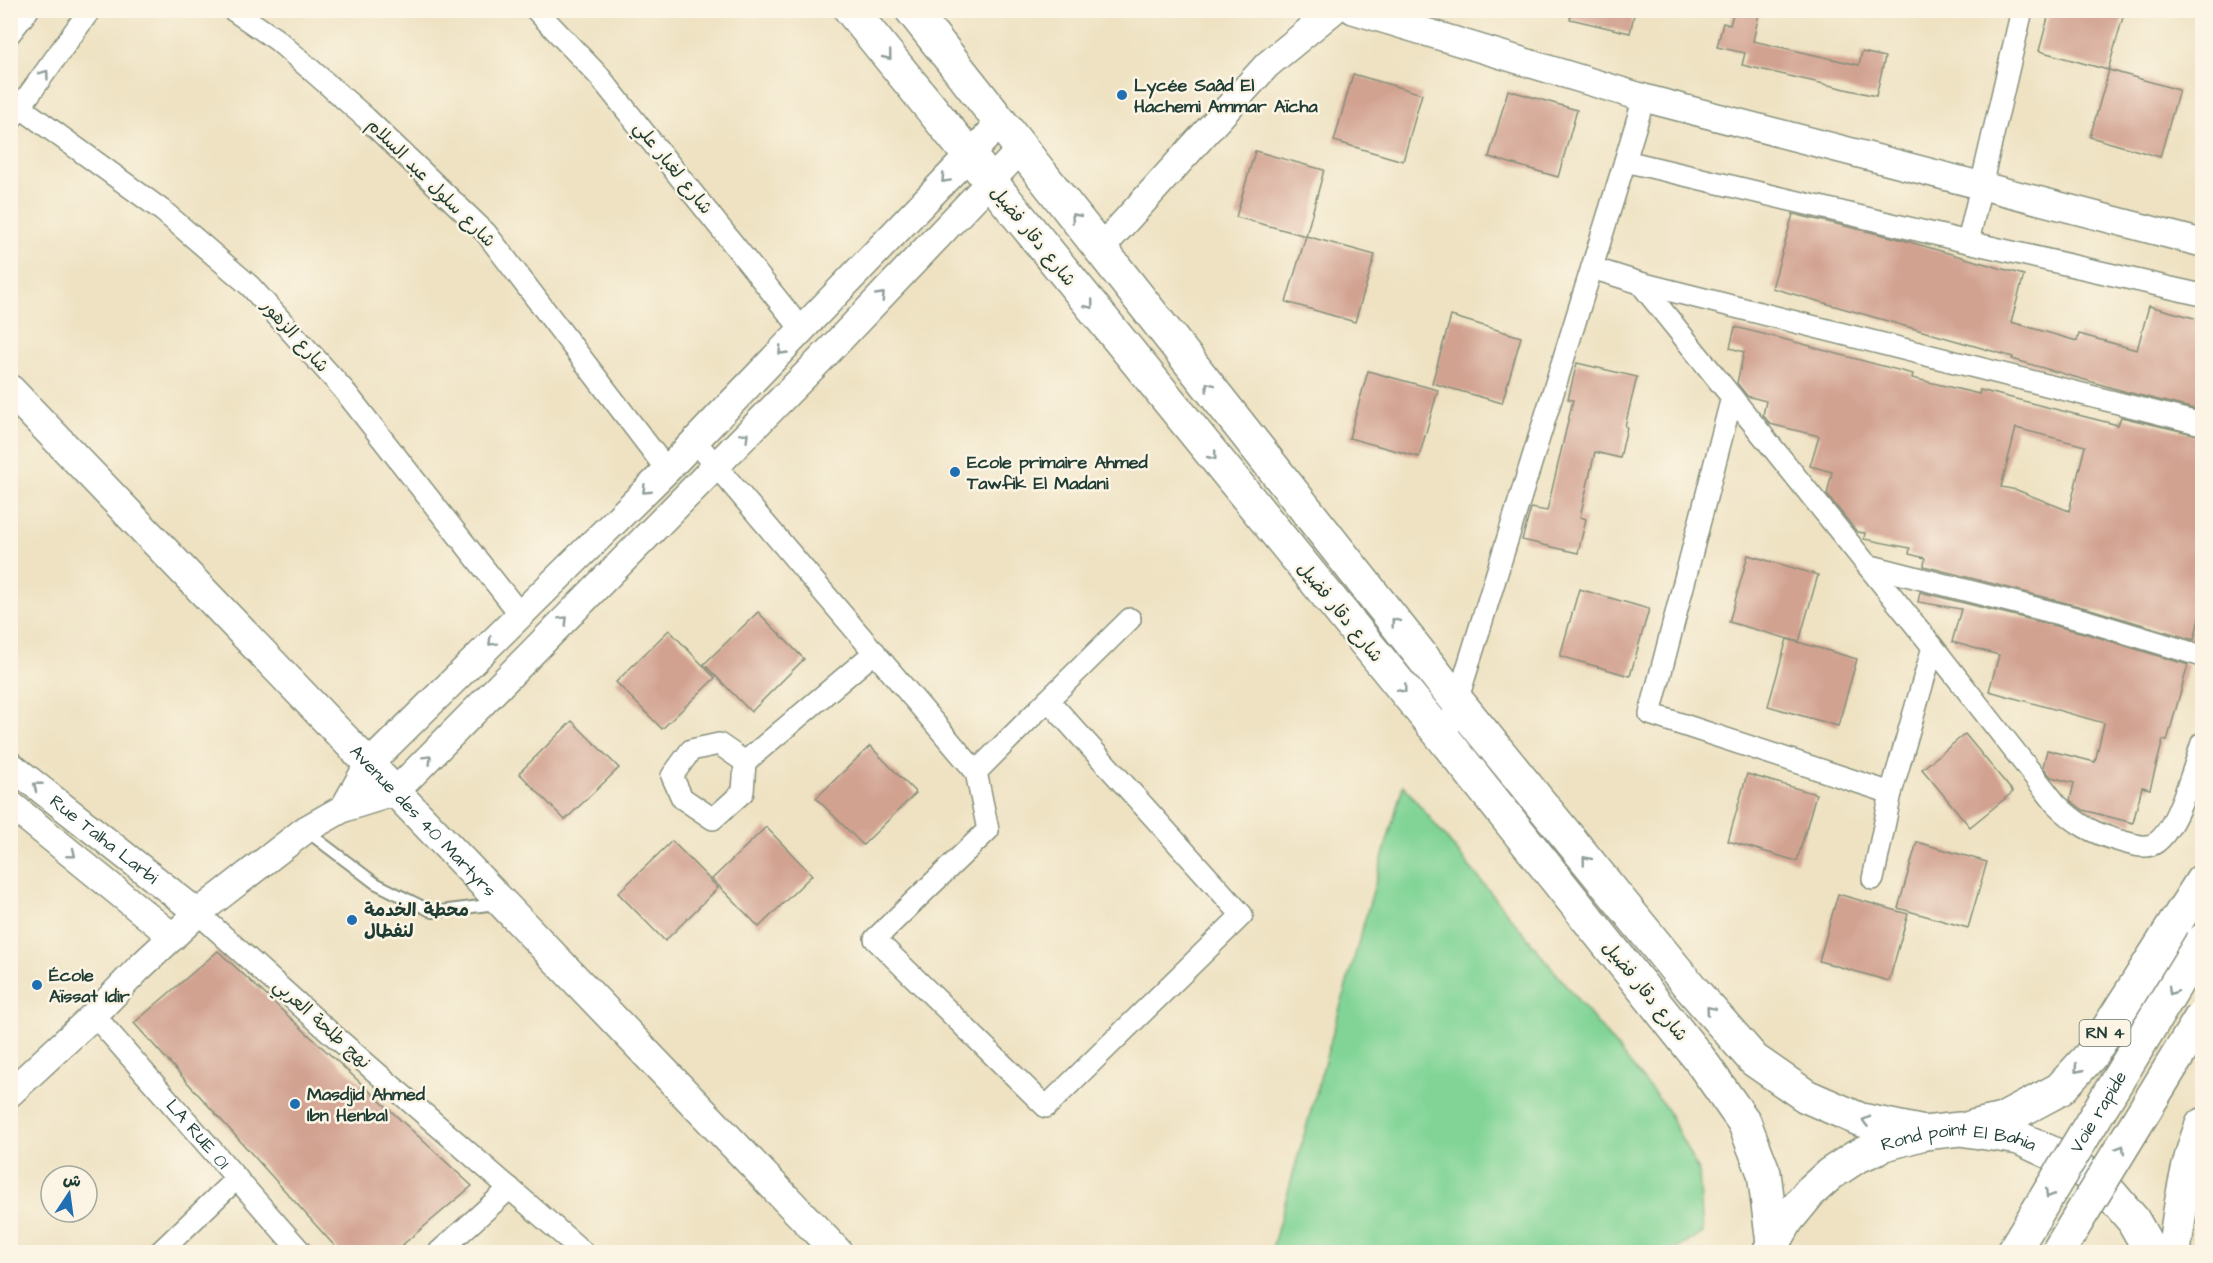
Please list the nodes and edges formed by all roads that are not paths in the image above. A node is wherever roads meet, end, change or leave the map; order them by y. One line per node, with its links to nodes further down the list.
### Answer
1 (28, 10): 10 (street)
2 (90, 10): 12 (street, one-way to 2)
3 (233, 10): 31 (street, شارع سلول عبد السلام)
4 (536, 10): 25 (street, شارع لغبار علي)
5 (851, 10): 15 (main road, شارع دقار فضيل, one-way to 15)
6 (912, 10): 13 (main road, شارع دقار فضيل)
7 (1334, 10): 21 (street)
8 (1353, 10): 11 (street)
9 (2022, 10): 18 (street)
10 (10, 33)
11 (1644, 98): 16 (street); 18 (street)
12 (15, 114): 33 (street, شارع الزهور)
13 (1001, 122): 14 (main road, شارع دقار فضيل); 15 (street)
14 (1021, 149): 17 (street); 21 (main road, شارع دقار فضيل, one-way to 14)
15 (968, 155): 17 (main road, شارع دقار فضيل); 25 (street, one-way to 25)
16 (1624, 161): 19 (street); 22 (street)
17 (989, 182): 30 (street, one-way to 17); 40 (main road, شارع دقار فضيل, one-way to 40)
18 (1980, 185): 19 (street); 20 (street)
19 (1968, 242): 24 (street)
20 (2202, 243)
21 (1100, 249): 39 (main road, شارع دقار فضيل, one-way to 21)
22 (1592, 268): 23 (street); 39 (street)
23 (1640, 283): 27 (street); 28 (street)
24 (2202, 295)
25 (802, 330): 29 (street, one-way to 29)
26 (10, 390): 44 (main road, Avenue des 40 Martyrs)
27 (1732, 397): 32 (street); 47 (street)
28 (2202, 424)
29 (695, 441): 30 (street); 31 (street)
30 (716, 466): 36 (street); 46 (street, one-way to 30)
31 (666, 470): 33 (street, one-way to 33)
32 (1867, 565): 35 (street); 37 (street)
33 (520, 614): 44 (street, one-way to 44)
34 (1130, 619): 38 (street)
35 (1933, 647): 41 (street); 47 (street)
36 (875, 652): 42 (street); 45 (street)
37 (2202, 656)
38 (1048, 700): 45 (street); 45 (street)
39 (1457, 701): 40 (street); 62 (main road, شارع دقار فضيل, one-way to 39)
40 (1445, 741): 65 (main road, شارع دقار فضيل)
41 (2202, 742)
42 (745, 762)
43 (10, 765): 54 (street, Rue Talha Larbi, one-way to 43)
44 (368, 765): 46 (main road, Avenue des 40 Martyrs); 49 (street)
45 (976, 772)
46 (395, 792): 49 (street); 53 (main road, Avenue des 40 Martyrs)
47 (1891, 793): 51 (street)
48 (10, 804): 55 (street, one-way to 55)
49 (344, 808): 50 (street)
50 (305, 830): 53 (lane); 54 (street)
51 (1873, 879)
52 (2202, 880): 61 (main road, RN 4, one-way to 61)
53 (502, 904): 70 (main road, Avenue des 40 Martyrs)
54 (198, 913): 55 (street); 64 (street, نهج طلحة العربي)
55 (173, 937): 57 (street)
56 (2202, 941): 71 (main road, Voie rapide, one-way to 71, bridge)
57 (94, 1015): 59 (street); 63 (street, LA RUE 01)
58 (2202, 1016): 72 (main road, one-way to 58, bridge)
59 (10, 1093)
60 (2202, 1125): 74 (main road)
61 (1960, 1129): 62 (main road, Rond point El Bahia); 73 (main road, Rond point El Bahia)
62 (1924, 1133): 65 (main road, Rond point El Bahia)
63 (237, 1178): 66 (street); 67 (street, LA RUE 01)
64 (510, 1188): 68 (street); 69 (street, نهج طلحة العربي)
65 (1771, 1248)
66 (160, 1252)
67 (301, 1252)
68 (439, 1252)
69 (583, 1252)
70 (837, 1252)
71 (2013, 1252)
72 (2058, 1252)
73 (2151, 1252)
74 (2174, 1252)

